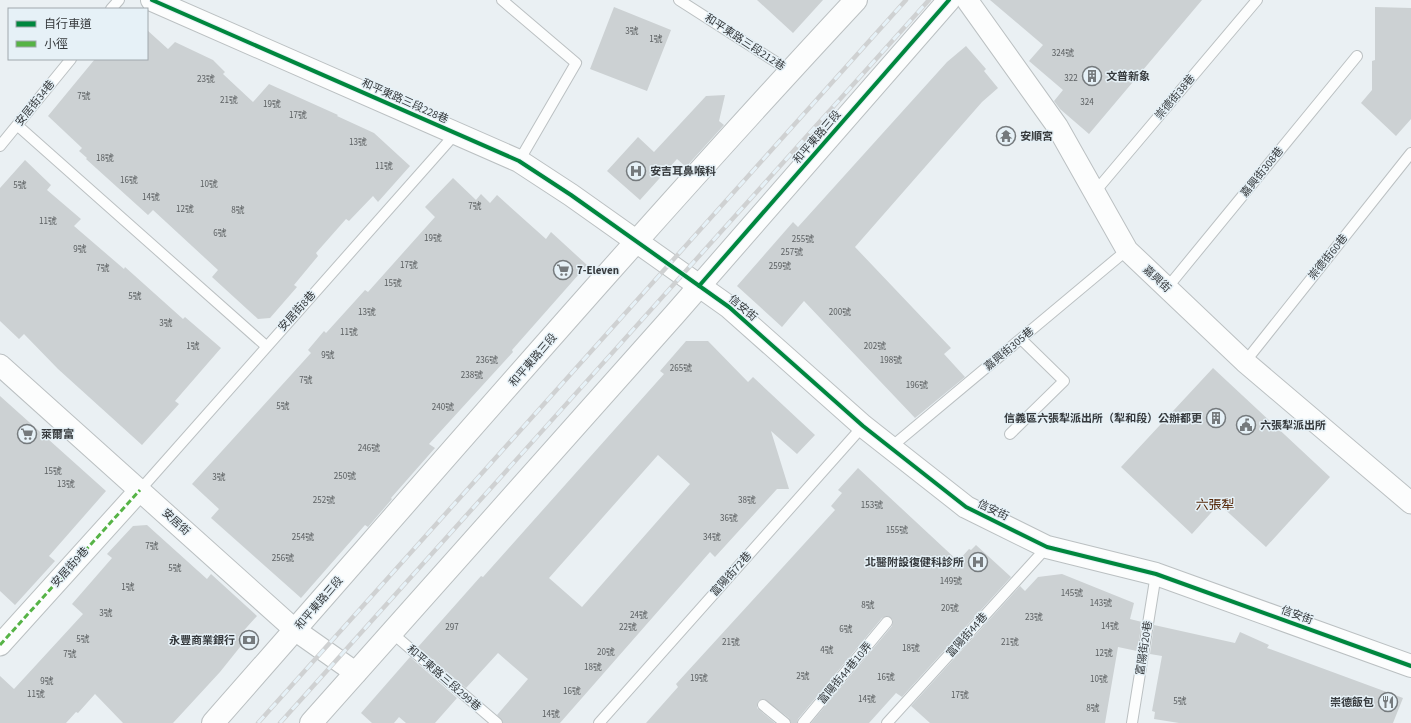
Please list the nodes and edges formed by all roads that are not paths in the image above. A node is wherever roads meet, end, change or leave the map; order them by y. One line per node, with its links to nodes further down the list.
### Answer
1 (119, 0): 9 (lane)
2 (152, 0): 14 (main road, 和平東路三段228巷)
3 (502, 0): 17 (lane)
4 (679, 0): 12 (lane, 和平東路三段212巷)
5 (856, 0): 12 (main road, 和平東路三段)
6 (949, 0): 21 (main road, 和平東路三段)
7 (967, 0): 18 (street, 嘉興街)
8 (1257, 0): 18 (lane, 崇德街38巷)
9 (112, 8)
10 (1357, 56): 22 (lane, 嘉興街308巷)
11 (70, 60): 13 (lane, 安居街34巷)
12 (790, 71): 19 (main road, 和平東路三段)
13 (17, 125): 15 (lane, 安居街34巷); 24 (lane)
14 (456, 133): 17 (main road, 和平東路三段228巷); 24 (lane, 安居街8巷)
15 (0, 146)
16 (1411, 153): 25 (lane, 崇德街60巷)
17 (518, 161): 19 (main road, 和平東路三段228巷)
18 (1094, 193): 20 (street, 嘉興街)
19 (637, 242): 21 (main road, 信安街); 35 (main road, 和平東路三段)
20 (1127, 250): 22 (street, 嘉興街); 23 (lane, 嘉興街305巷)
21 (699, 286): 27 (main road, 信安街); 36 (main road, 和平東路三段)
22 (1167, 288): 25 (street, 嘉興街)
23 (1021, 339): 28 (lane); 29 (lane, 嘉興街305巷)
24 (266, 346): 30 (lane, 安居街8巷)
25 (1245, 362): 31 (street, 嘉興街)
26 (0, 365): 30 (street, 安居街)
27 (863, 426): 29 (main road, 信安街); 44 (lane, 富陽街72巷)
28 (1010, 434)
29 (890, 448): 32 (main road, 信安街)
30 (140, 490): 35 (street, 安居街); 37 (street, 安居街9巷)
31 (1411, 503)
32 (1047, 547): 33 (main road, 信安街); 47 (lane, 富陽街44巷)
33 (1156, 574): 38 (main road, 信安街); 48 (lane, 富陽街20巷)
34 (887, 622): 46 (lane, 富陽街44巷10弄)
35 (295, 630): 39 (street, 安居街); 41 (main road, 和平東路三段)
36 (392, 633): 39 (main road, 和平東路三段); 43 (lane, 和平東路三段299巷)
37 (3, 636)
38 (1411, 666)
39 (356, 673): 42 (main road, 和平東路三段)
40 (763, 705): 45 (lane)
41 (213, 723)
42 (311, 723)
43 (497, 723)
44 (599, 723)
45 (785, 723)
46 (804, 723)
47 (887, 723)
48 (1132, 723)

